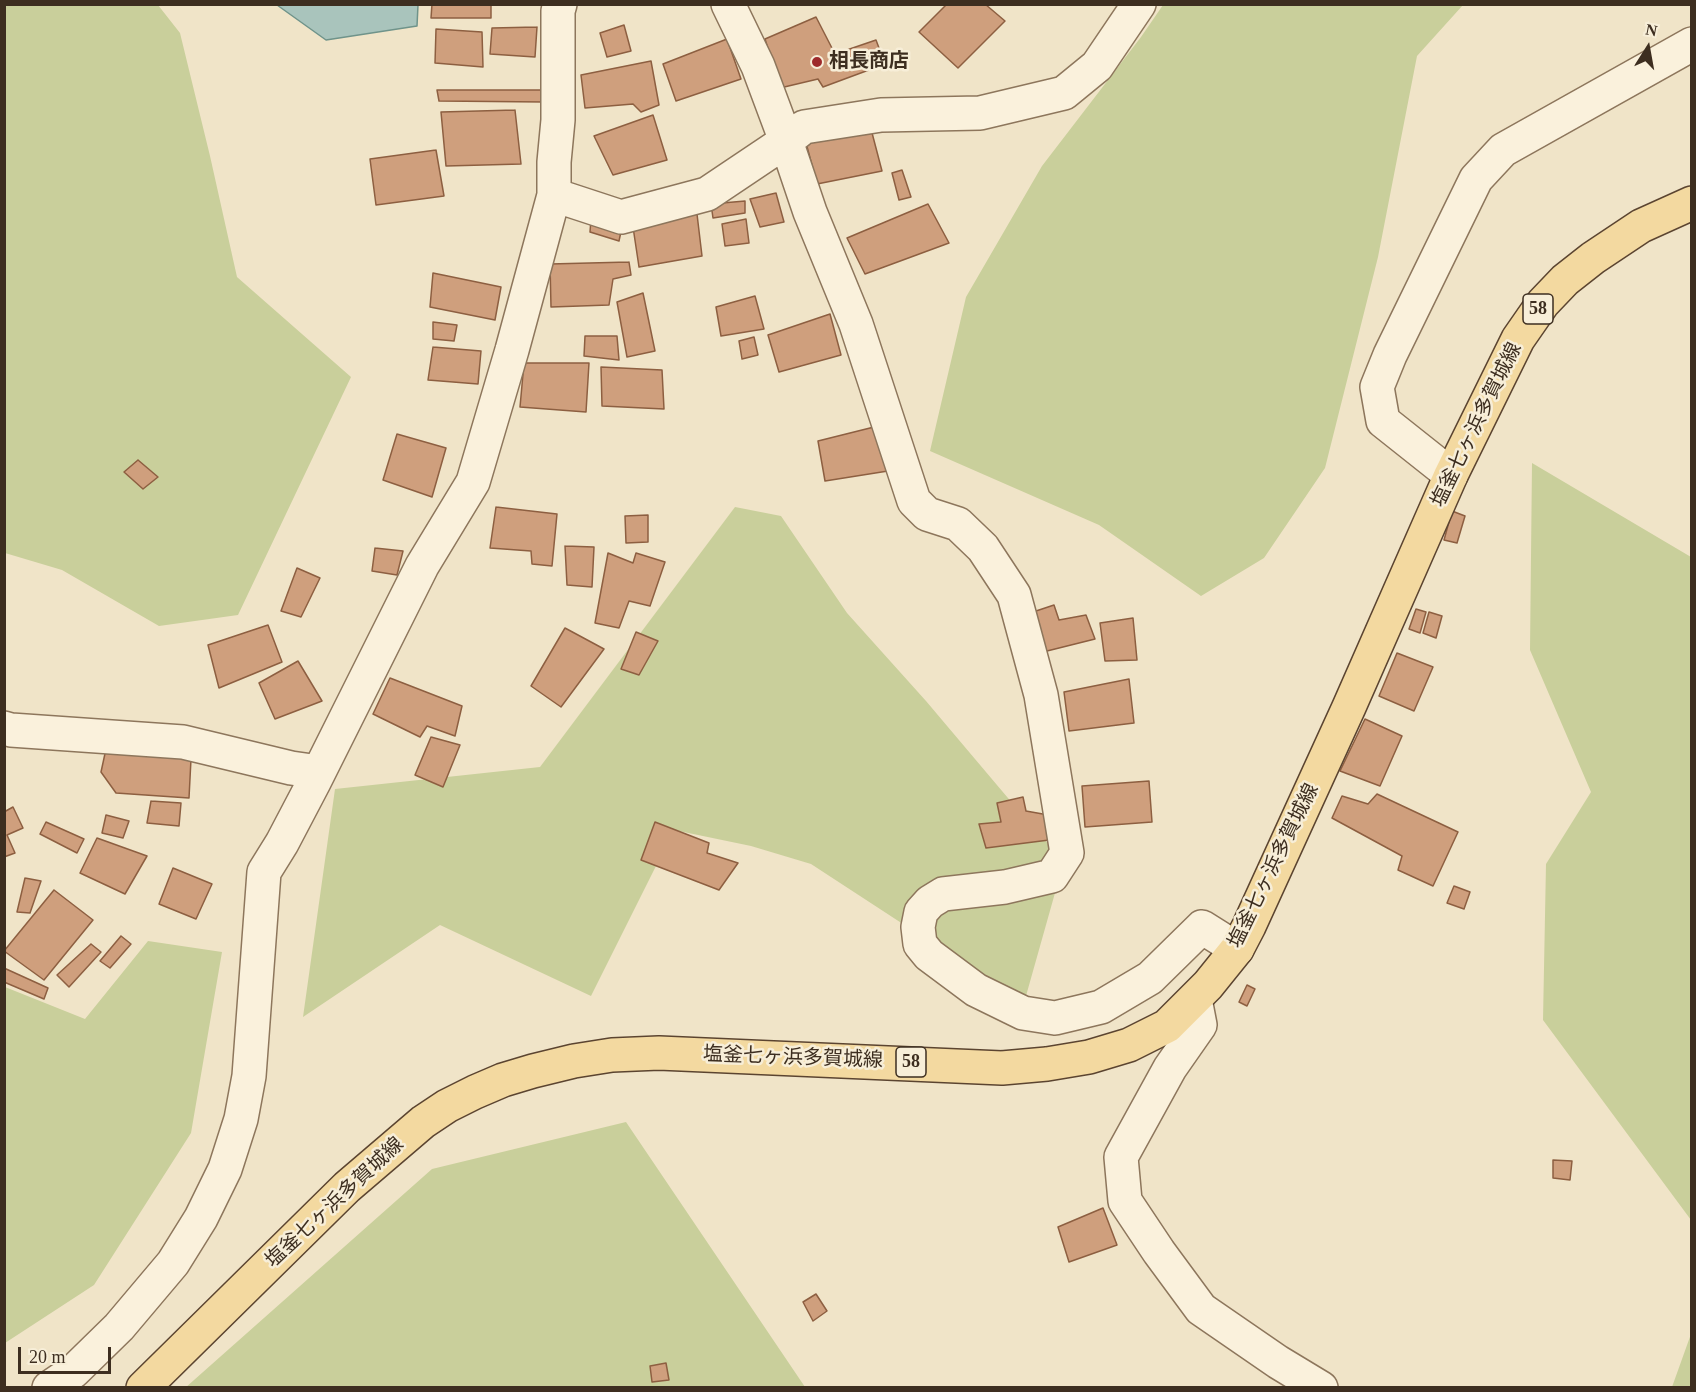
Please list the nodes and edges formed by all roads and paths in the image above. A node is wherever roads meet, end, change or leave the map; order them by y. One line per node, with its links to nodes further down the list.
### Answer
1 (560, 4): 6 (street)
2 (728, 4): 5 (street)
3 (1138, 4): 5 (street)
4 (1692, 44): 8 (street)
5 (786, 141): 6 (street); 11 (street)
6 (554, 195): 10 (street)
7 (1692, 203): 8 (main road, 塩釜七ヶ浜多賀城線 / 58)
8 (1451, 475): 11 (main road, 塩釜七ヶ浜多賀城線 / 58)
9 (4, 728): 10 (street)
10 (319, 772): 13 (street)
11 (1237, 949): 12 (main road, 塩釜七ヶ浜多賀城線 / 58)
12 (1195, 999): 14 (main road, 塩釜七ヶ浜多賀城線 / 58); 15 (street)
13 (49, 1388)
14 (143, 1388)
15 (1321, 1388)

